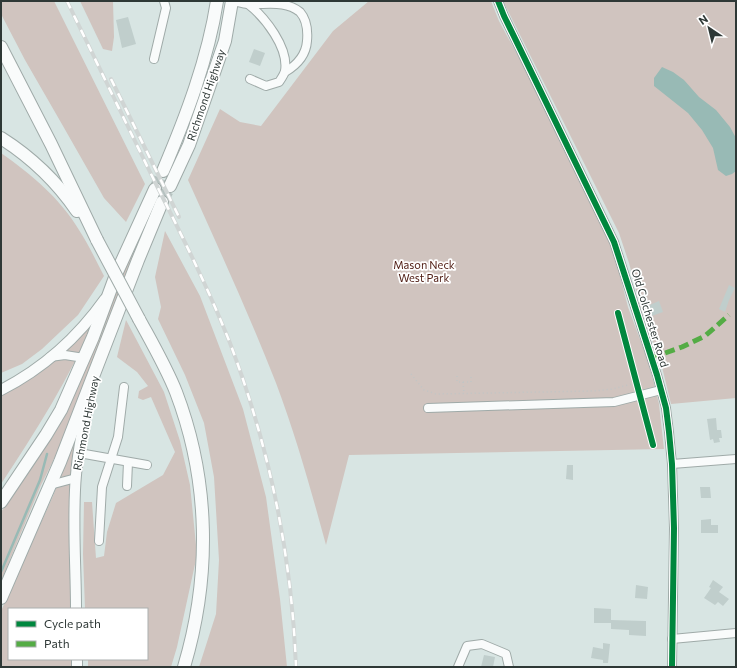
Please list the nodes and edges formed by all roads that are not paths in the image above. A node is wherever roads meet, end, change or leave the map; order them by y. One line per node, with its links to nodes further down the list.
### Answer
1 (164, 1): 7 (street)
2 (217, 1): 11 (highway, Richmond Highway)
3 (233, 1): 5 (street); 12 (highway, Richmond Highway)
4 (498, 1): 22 (street, Old Colchester Road)
5 (248, 4): 8 (street); 8 (street)
6 (1, 47): 15 (highway)
7 (154, 59)
8 (285, 72): 9 (street)
9 (250, 79)
10 (1, 138): 15 (highway)
11 (163, 171)
12 (170, 186)
13 (155, 189): 16 (highway)
14 (162, 202): 19 (highway, Richmond Highway)
15 (97, 240): 39 (highway, bridge)
16 (108, 294): 17 (main road); 18 (highway)
17 (50, 357): 18 (street); 21 (main road)
18 (84, 358): 33 (highway)
19 (96, 369): 24 (main road, Richmond Highway); 31 (highway)
20 (124, 387): 25 (street)
21 (1, 390)
22 (661, 390): 23 (street); 28 (street, Old Colchester Road)
23 (428, 408)
24 (79, 453): 25 (street); 30 (main road, Richmond Highway)
25 (112, 459): 27 (street); 34 (street)
26 (736, 459): 28 (street)
27 (128, 462): 29 (street); 32 (street)
28 (672, 464): 38 (street, Old Colchester Road)
29 (147, 465)
30 (76, 478): 31 (street); 36 (main road, Richmond Highway)
31 (50, 484): 35 (highway)
32 (127, 486)
33 (1, 502)
34 (99, 541)
35 (1, 598)
36 (76, 608)
37 (736, 633): 38 (street)
38 (672, 638): 42 (street, Old Colchester Road)
39 (184, 667)
40 (458, 667): 41 (street)
41 (509, 667)
42 (672, 667)

